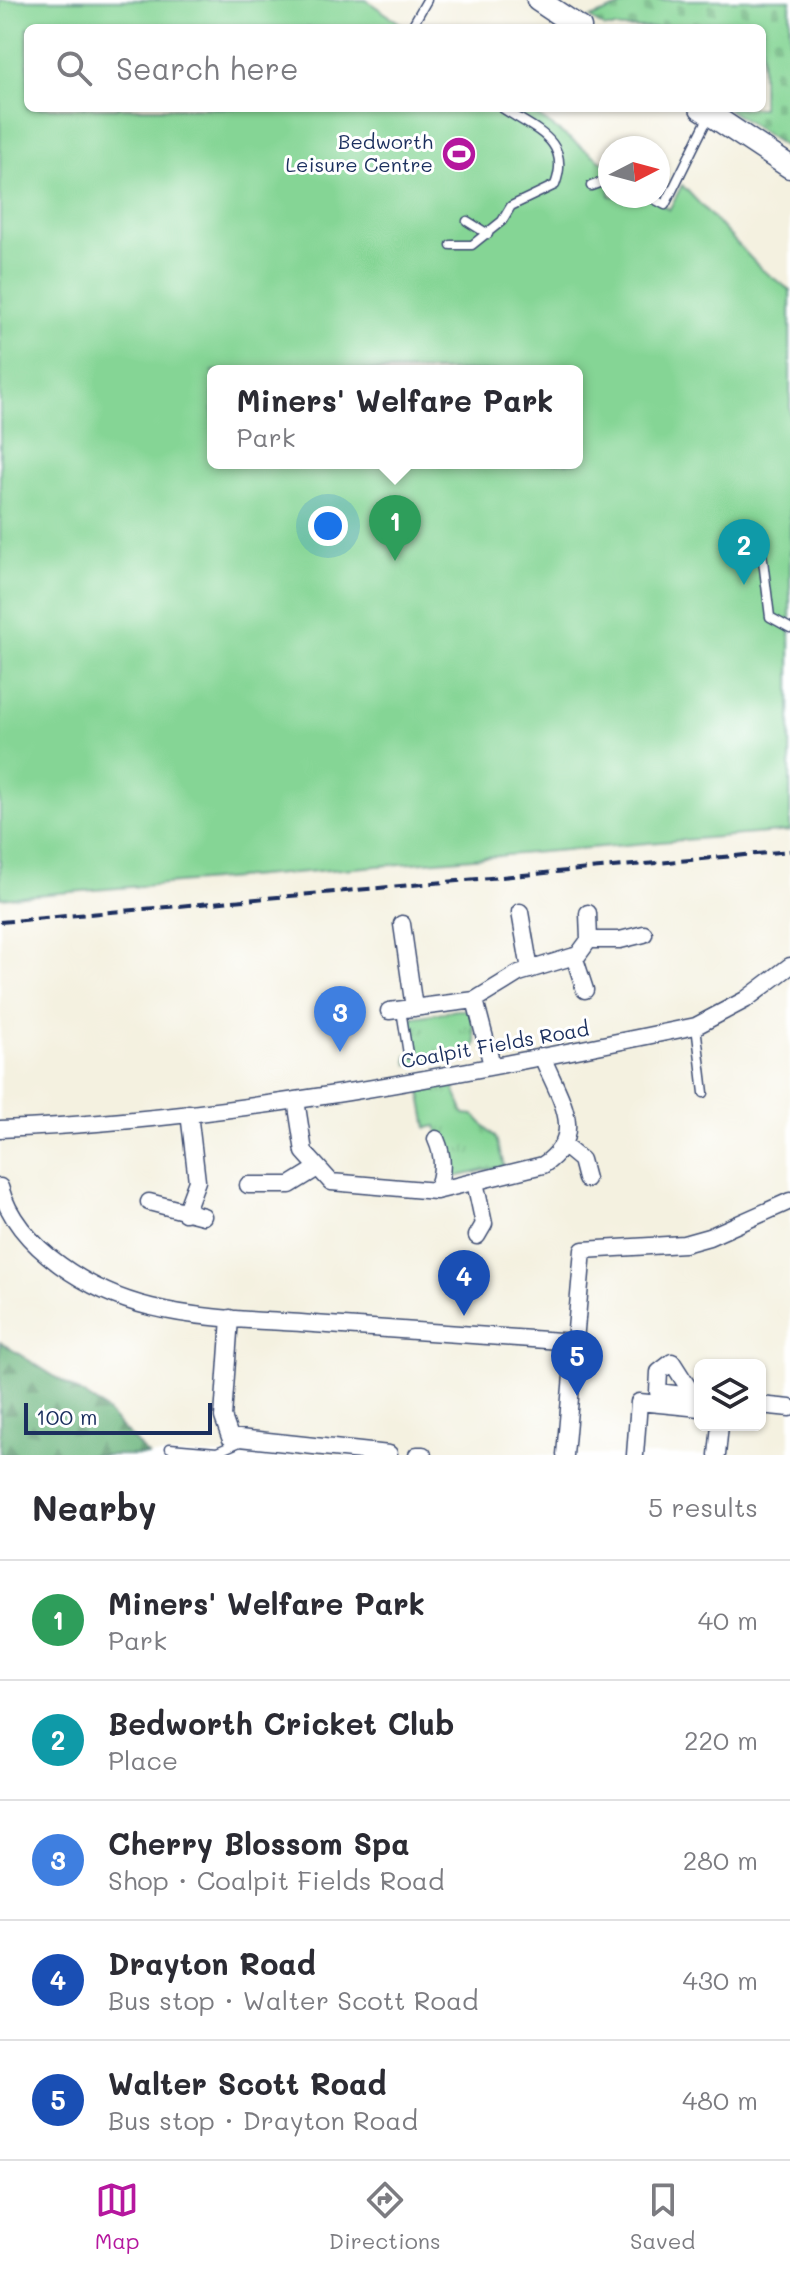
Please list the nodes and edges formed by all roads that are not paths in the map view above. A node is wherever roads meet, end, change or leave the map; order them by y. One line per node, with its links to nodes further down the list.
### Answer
1 (427, 0): 3 (lane)
2 (538, 0): 4 (main road)
3 (413, 24)
4 (574, 24)
5 (508, 112): 13 (lane)
6 (706, 112): 11 (lane)
7 (708, 112): 8 (main road)
8 (790, 167)
9 (598, 183): 10 (lane)
10 (591, 186)
11 (670, 194)
12 (467, 221): 13 (lane)
13 (488, 234): 14 (lane)
14 (451, 245)
15 (761, 544): 16 (lane)
16 (790, 628)
17 (520, 912): 24 (street)
18 (588, 913): 21 (street)
19 (402, 924): 27 (street)
20 (644, 934): 21 (street)
21 (589, 940): 22 (street)
22 (574, 956): 24 (street); 25 (street)
23 (790, 966): 28 (street, Coalpit Fields Road)
24 (530, 970): 26 (street)
25 (585, 990)
26 (475, 1000): 27 (street); 31 (street)
27 (402, 1010): 29 (lane)
28 (696, 1026): 30 (street, Coalpit Fields Road); 32 (lane)
29 (408, 1054)
30 (542, 1056): 31 (street, Coalpit Fields Road); 37 (street)
31 (492, 1065): 33 (street, Coalpit Fields Road)
32 (704, 1093)
33 (296, 1100): 34 (street, Coalpit Fields Road); 38 (street)
34 (189, 1113): 35 (street, Coalpit Fields Road); 46 (street)
35 (0, 1129)
36 (436, 1139): 43 (street)
37 (564, 1146): 39 (street); 40 (street)
38 (316, 1169): 41 (street); 43 (street)
39 (586, 1179)
40 (475, 1182): 43 (street); 48 (street)
41 (248, 1185)
42 (0, 1187): 49 (street)
43 (436, 1191)
44 (790, 1201): 50 (street)
45 (149, 1202): 46 (street)
46 (185, 1213): 47 (street)
47 (203, 1216)
48 (477, 1236)
49 (230, 1318): 50 (street); 55 (street)
50 (575, 1342): 60 (street)
51 (694, 1400): 61 (street)
52 (766, 1406): 53 (street)
53 (790, 1408)
54 (719, 1431): 62 (street)
55 (243, 1440): 56 (lane); 57 (street)
56 (170, 1448)
57 (389, 1454)
58 (417, 1455): 59 (street)
59 (423, 1455)
60 (565, 1455)
61 (635, 1455)
62 (717, 1455)

